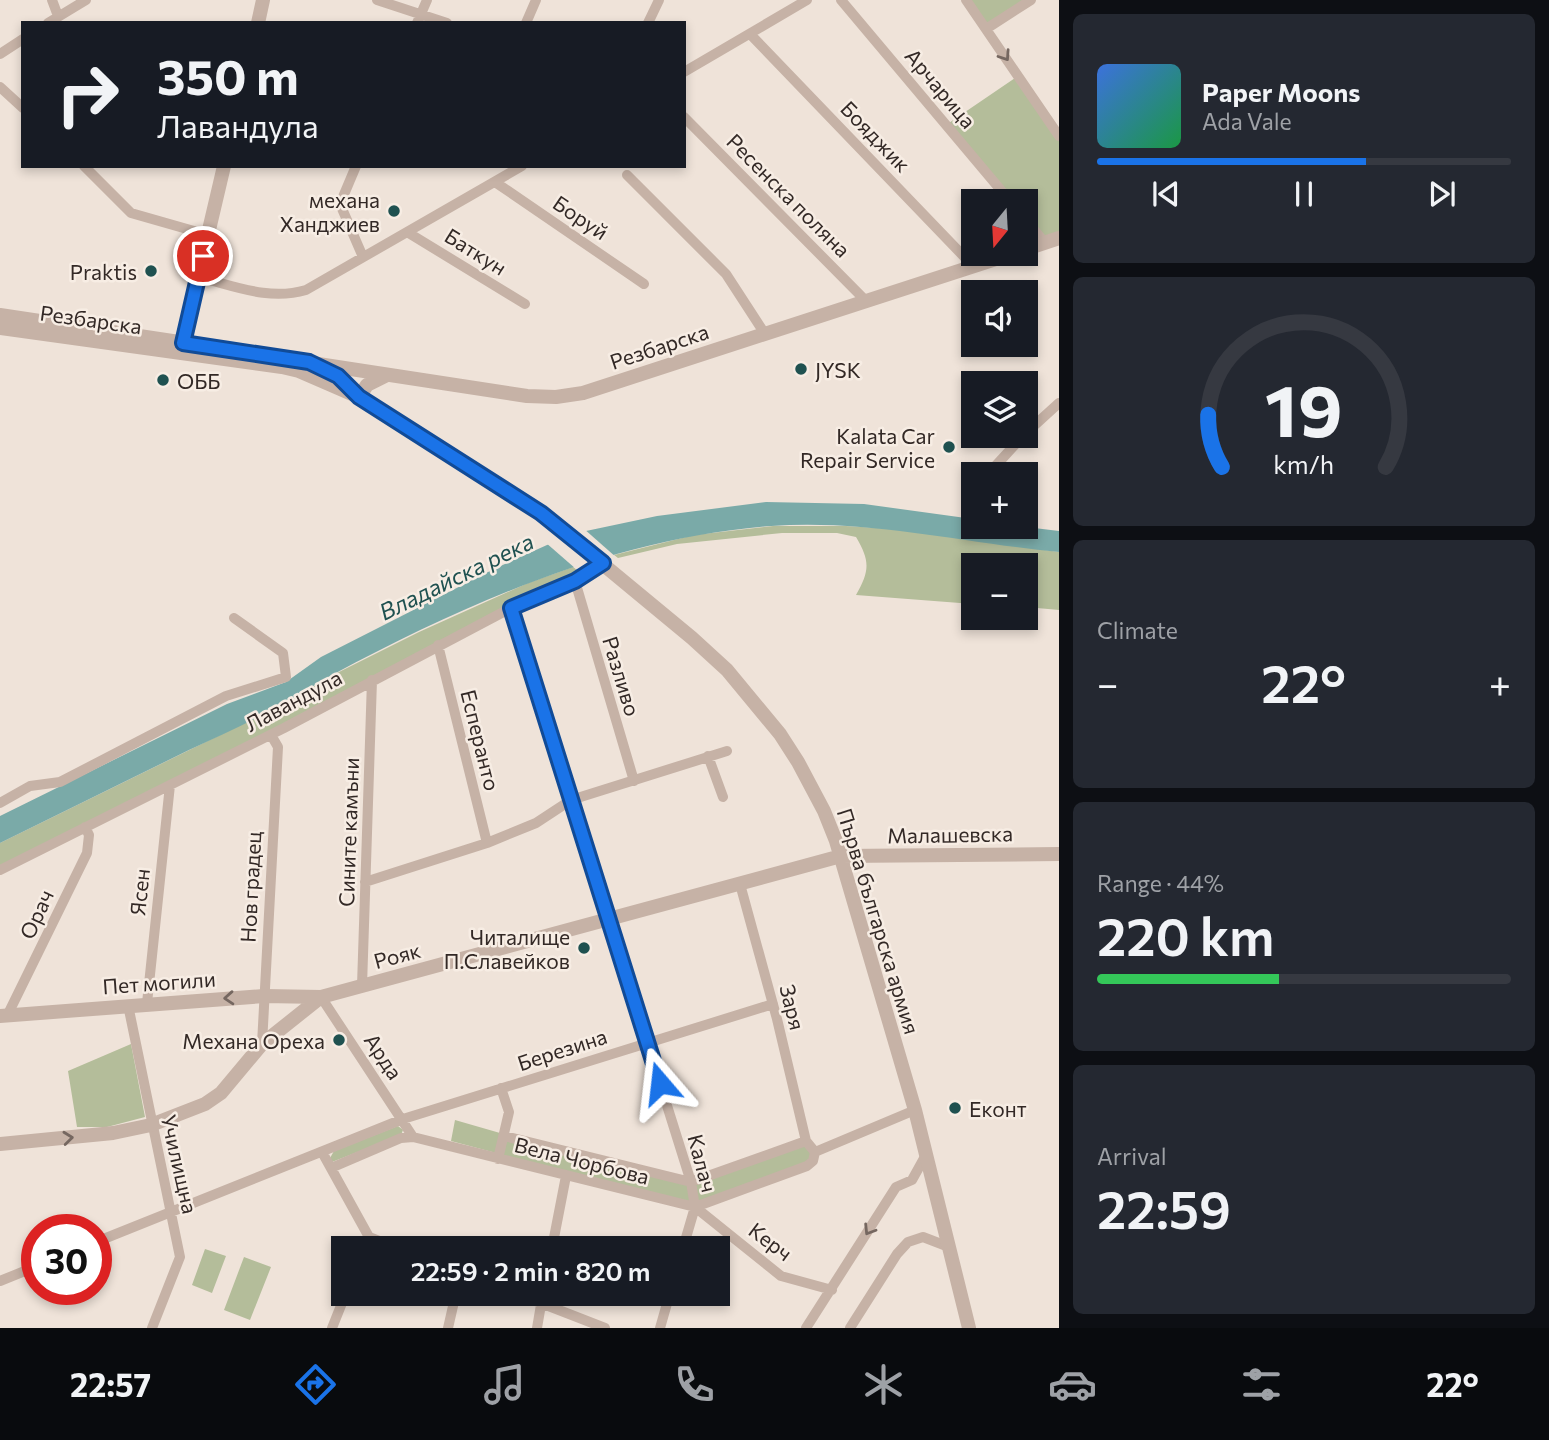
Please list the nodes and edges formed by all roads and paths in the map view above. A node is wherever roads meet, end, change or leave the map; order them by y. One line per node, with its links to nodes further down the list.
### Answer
1 (52, 0): 13 (street)
2 (86, 0): 13 (street)
3 (263, 0): 14 (street)
4 (377, 0): 12 (street)
5 (427, 0): 12 (street)
6 (536, 0): 15 (street)
7 (659, 0): 16 (street)
8 (807, 0): 18 (street)
9 (841, 0): 32 (street, Арчарица)
10 (966, 0): 17 (street)
11 (1031, 0): 17 (street)
12 (419, 18)
13 (53, 20)
14 (258, 21)
15 (527, 21)
16 (649, 21)
17 (986, 29): 25 (street, one-way to 25)
18 (750, 34): 21 (street); 37 (street, Бояджик)
19 (21, 40): 20 (street)
20 (0, 54)
21 (686, 71)
22 (0, 88): 23 (street)
23 (21, 106)
24 (686, 119): 42 (street, Ресенска поляна)
25 (1059, 136)
26 (86, 168): 35 (street)
27 (224, 168): 35 (street)
28 (355, 168): 38 (street)
29 (519, 168): 31 (street)
30 (627, 175): 46 (street)
31 (495, 182): 34 (street); 41 (street, Боруй)
32 (1000, 189)
33 (1038, 230): 36 (street)
34 (408, 232): 38 (street); 43 (street, Баткун)
35 (208, 234): 40 (street)
36 (1052, 241)
37 (961, 254)
38 (363, 257): 40 (street)
39 (973, 266): 42 (street, Резбарска)
40 (198, 277): 47 (street)
41 (644, 284)
42 (866, 301): 46 (street, Резбарска)
43 (525, 304)
44 (0, 315): 47 (street, Резбарска)
45 (0, 328): 47 (street, Резбарска)
46 (765, 334): 49 (street, Резбарска)
47 (181, 348): 48 (street, Резбарска); 50 (street, Резбарска)
48 (309, 362): 49 (street, Резбарска); 50 (street, Резбарска)
49 (388, 374): 50 (street)
50 (359, 397): 55 (street, Първа българска армия)
51 (1059, 403): 52 (street)
52 (1038, 422)
53 (1011, 448): 54 (street)
54 (999, 462)
55 (603, 563): 56 (street, Лавандула); 72 (street, Първа българска армия)
56 (575, 581): 57 (street, Лавандула); 64 (street, Разливо)
57 (511, 608): 59 (street, Лавандула); 67 (street, Калач)
58 (234, 618): 68 (street, Лавандула)
59 (438, 645): 60 (street, Лавандула); 70 (street, Есперанто)
60 (372, 680): 61 (street, Лавандула); 74 (street, Сините камъни)
61 (271, 735): 65 (street, Лавандула); 78 (street, Нов градец)
62 (727, 751): 63 (street)
63 (708, 756): 64 (street); 66 (street)
64 (634, 781): 67 (street)
65 (170, 785): 69 (street, Лавандула); 80 (street, Ясен)
66 (723, 797)
67 (571, 800): 70 (street); 76 (street, Калач)
68 (0, 803)
69 (85, 827): 73 (street, Лавандула); 83 (street, Орач)
70 (487, 843): 74 (street)
71 (1059, 853): 72 (street, Малашевска)
72 (841, 856): 75 (street, Рояк); 87 (street, Първа българска армия)
73 (0, 870)
74 (365, 882): 77 (street, Сините камъни)
75 (740, 884): 76 (street, Рояк); 81 (street, Заря)
76 (610, 919): 77 (street, Рояк); 84 (street, Калач)
77 (362, 986): 79 (street, Рояк)
78 (264, 996): 79 (street, Пет могили); 80 (street, Пет могили, one-way to 80); 85 (street, Нов градец)
79 (321, 997): 85 (street, Рояк); 88 (street, Арда)
80 (147, 1003): 82 (street, Пет могили)
81 (773, 1004): 84 (street, Березина); 92 (street, Заря)
82 (128, 1005): 83 (street, Пет могили); 89 (street, Училищна)
83 (4, 1016)
84 (647, 1042): 86 (street, Березина); 102 (street, Калач)
85 (262, 1044): 89 (street, Рояк)
86 (501, 1088): 88 (street, Березина); 90 (street)
87 (915, 1110): 95 (street); 96 (street, Първа българска армия)
88 (403, 1119): 91 (street, Арда); 94 (street)
89 (151, 1125): 93 (street, Рояк, one-way to 89); 106 (street, Училищна)
90 (504, 1136): 97 (street); 98 (street, Вела Чорбова)
91 (413, 1137): 97 (street, Вела Чорбова); 99 (street)
92 (806, 1140): 95 (street); 102 (street)
93 (0, 1144)
94 (322, 1152): 99 (street); 106 (street)
95 (815, 1152): 105 (street)
96 (927, 1153): 101 (street); 103 (street, Първа българска армия)
97 (498, 1159): 100 (street, Вела Чорбова)
98 (623, 1167): 102 (street, Вела Чорбова); 104 (street)
99 (331, 1168): 108 (street)
100 (566, 1176): 104 (street, Вела Чорбова); 109 (street)
101 (912, 1180): 103 (street); 114 (street, one-way to 114)
102 (691, 1182): 105 (street, Калач)
103 (936, 1187): 111 (street, Първа българска армия)
104 (617, 1189): 105 (street, Вела Чорбова)
105 (695, 1207): 110 (street, Калач); 114 (street, Керч)
106 (172, 1211): 107 (street); 120 (street, Училищна)
107 (112, 1235)
108 (364, 1236)
109 (554, 1236)
110 (687, 1236)
111 (949, 1247): 127 (street); 128 (street, Първа българска армия)
112 (21, 1273): 113 (street)
113 (0, 1282)
114 (832, 1290): 126 (street)
115 (341, 1306): 121 (street)
116 (453, 1306): 122 (street)
117 (541, 1306): 123 (street)
118 (559, 1306): 124 (street)
119 (666, 1306): 125 (street)
120 (152, 1328)
121 (332, 1328)
122 (448, 1328)
123 (537, 1328)
124 (605, 1328)
125 (660, 1328)
126 (806, 1328)
127 (850, 1328)
128 (969, 1328)

